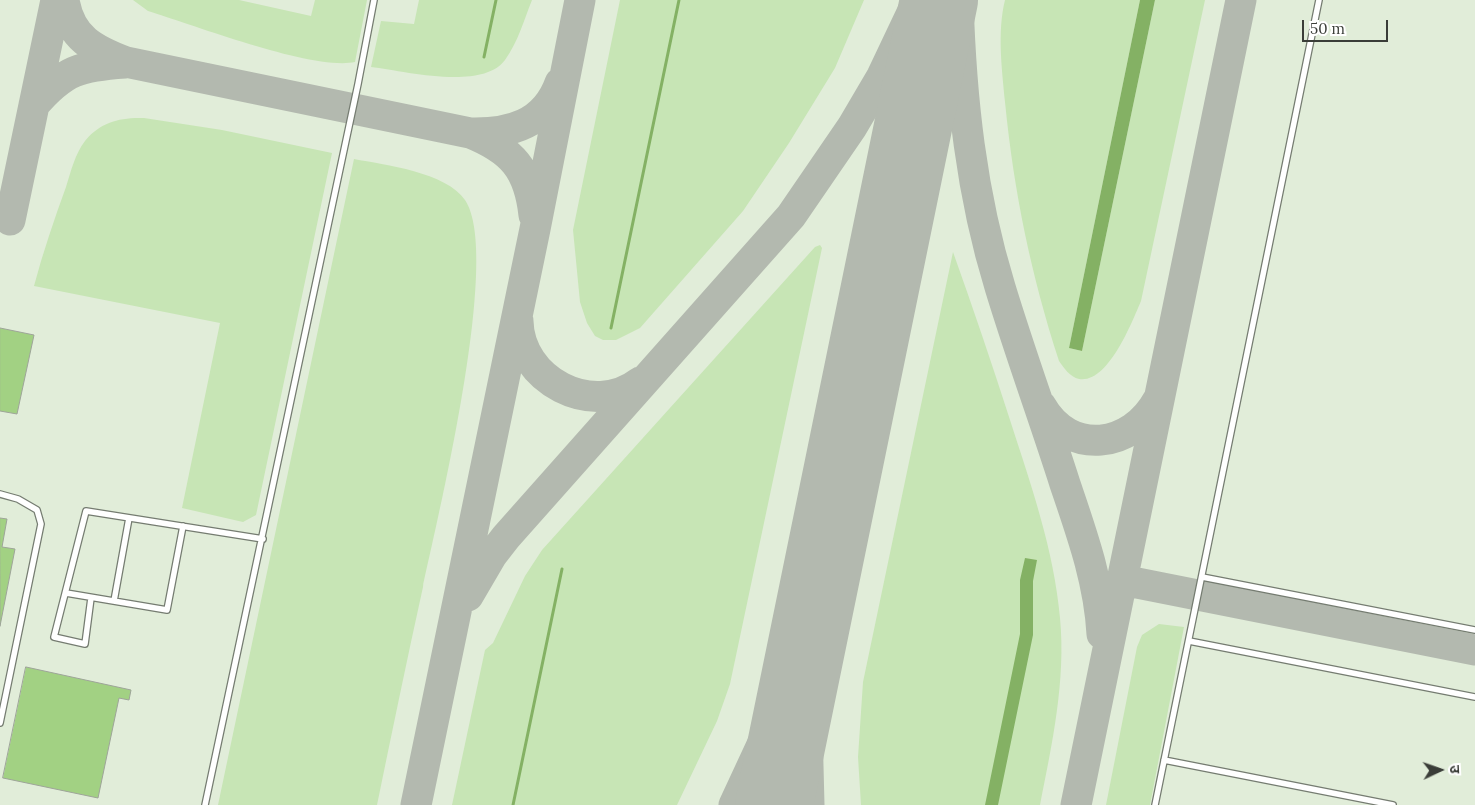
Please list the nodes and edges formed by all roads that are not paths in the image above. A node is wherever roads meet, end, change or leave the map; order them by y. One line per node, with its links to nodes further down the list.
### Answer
1 (374, 0): 6 (lane)
2 (1319, 0): 7 (lane)
3 (0, 494): 14 (lane)
4 (130, 518): 5 (lane); 8 (lane); 10 (lane)
5 (183, 526): 6 (lane); 10 (lane)
6 (263, 539): 16 (lane)
7 (1202, 577): 11 (lane); 12 (lane)
8 (66, 593): 9 (lane); 9 (lane)
9 (91, 598): 10 (lane)
10 (114, 601)
11 (1475, 630)
12 (1189, 641): 13 (lane); 15 (lane)
13 (1475, 697)
14 (0, 723)
15 (1164, 760): 17 (lane); 18 (lane)
16 (205, 805)
17 (1155, 805)
18 (1393, 805)

